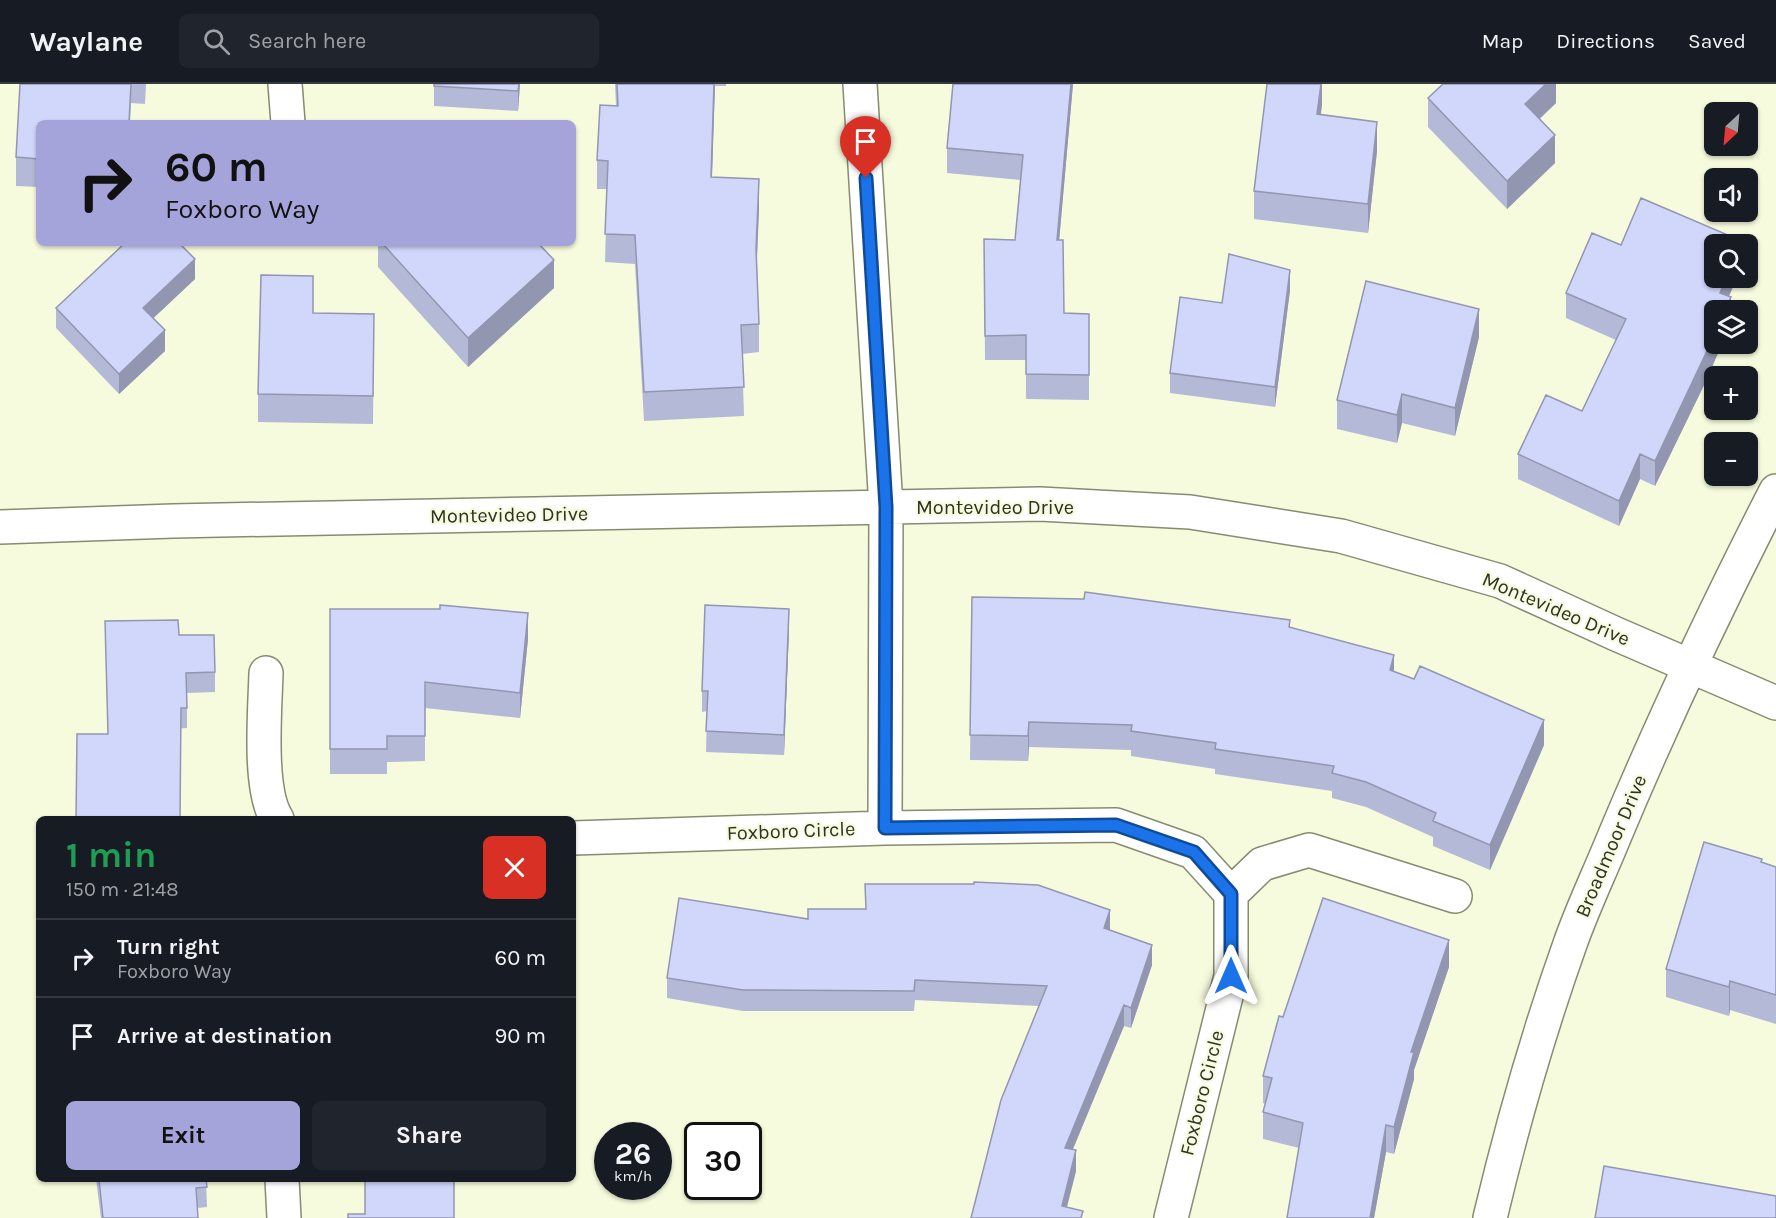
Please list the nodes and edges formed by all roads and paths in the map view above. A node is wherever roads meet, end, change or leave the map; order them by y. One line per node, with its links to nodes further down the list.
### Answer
1 (285, 84): 3 (street)
2 (860, 84): 5 (street)
3 (288, 120)
4 (1776, 491): 7 (street, Broadmoor Drive)
5 (886, 507): 6 (street, Montevideo Drive); 7 (street, Montevideo Drive); 11 (street)
6 (0, 527)
7 (1689, 665): 9 (street, Montevideo Drive); 18 (street, Broadmoor Drive)
8 (266, 673): 10 (street)
9 (1776, 703)
10 (275, 816)
11 (885, 828): 12 (street, Foxboro Circle); 13 (street, Foxboro Circle)
12 (576, 838)
13 (1231, 894): 14 (street); 17 (street, Foxboro Circle)
14 (1455, 896)
15 (282, 1182): 16 (street)
16 (284, 1218)
17 (1172, 1218)
18 (1490, 1218)

